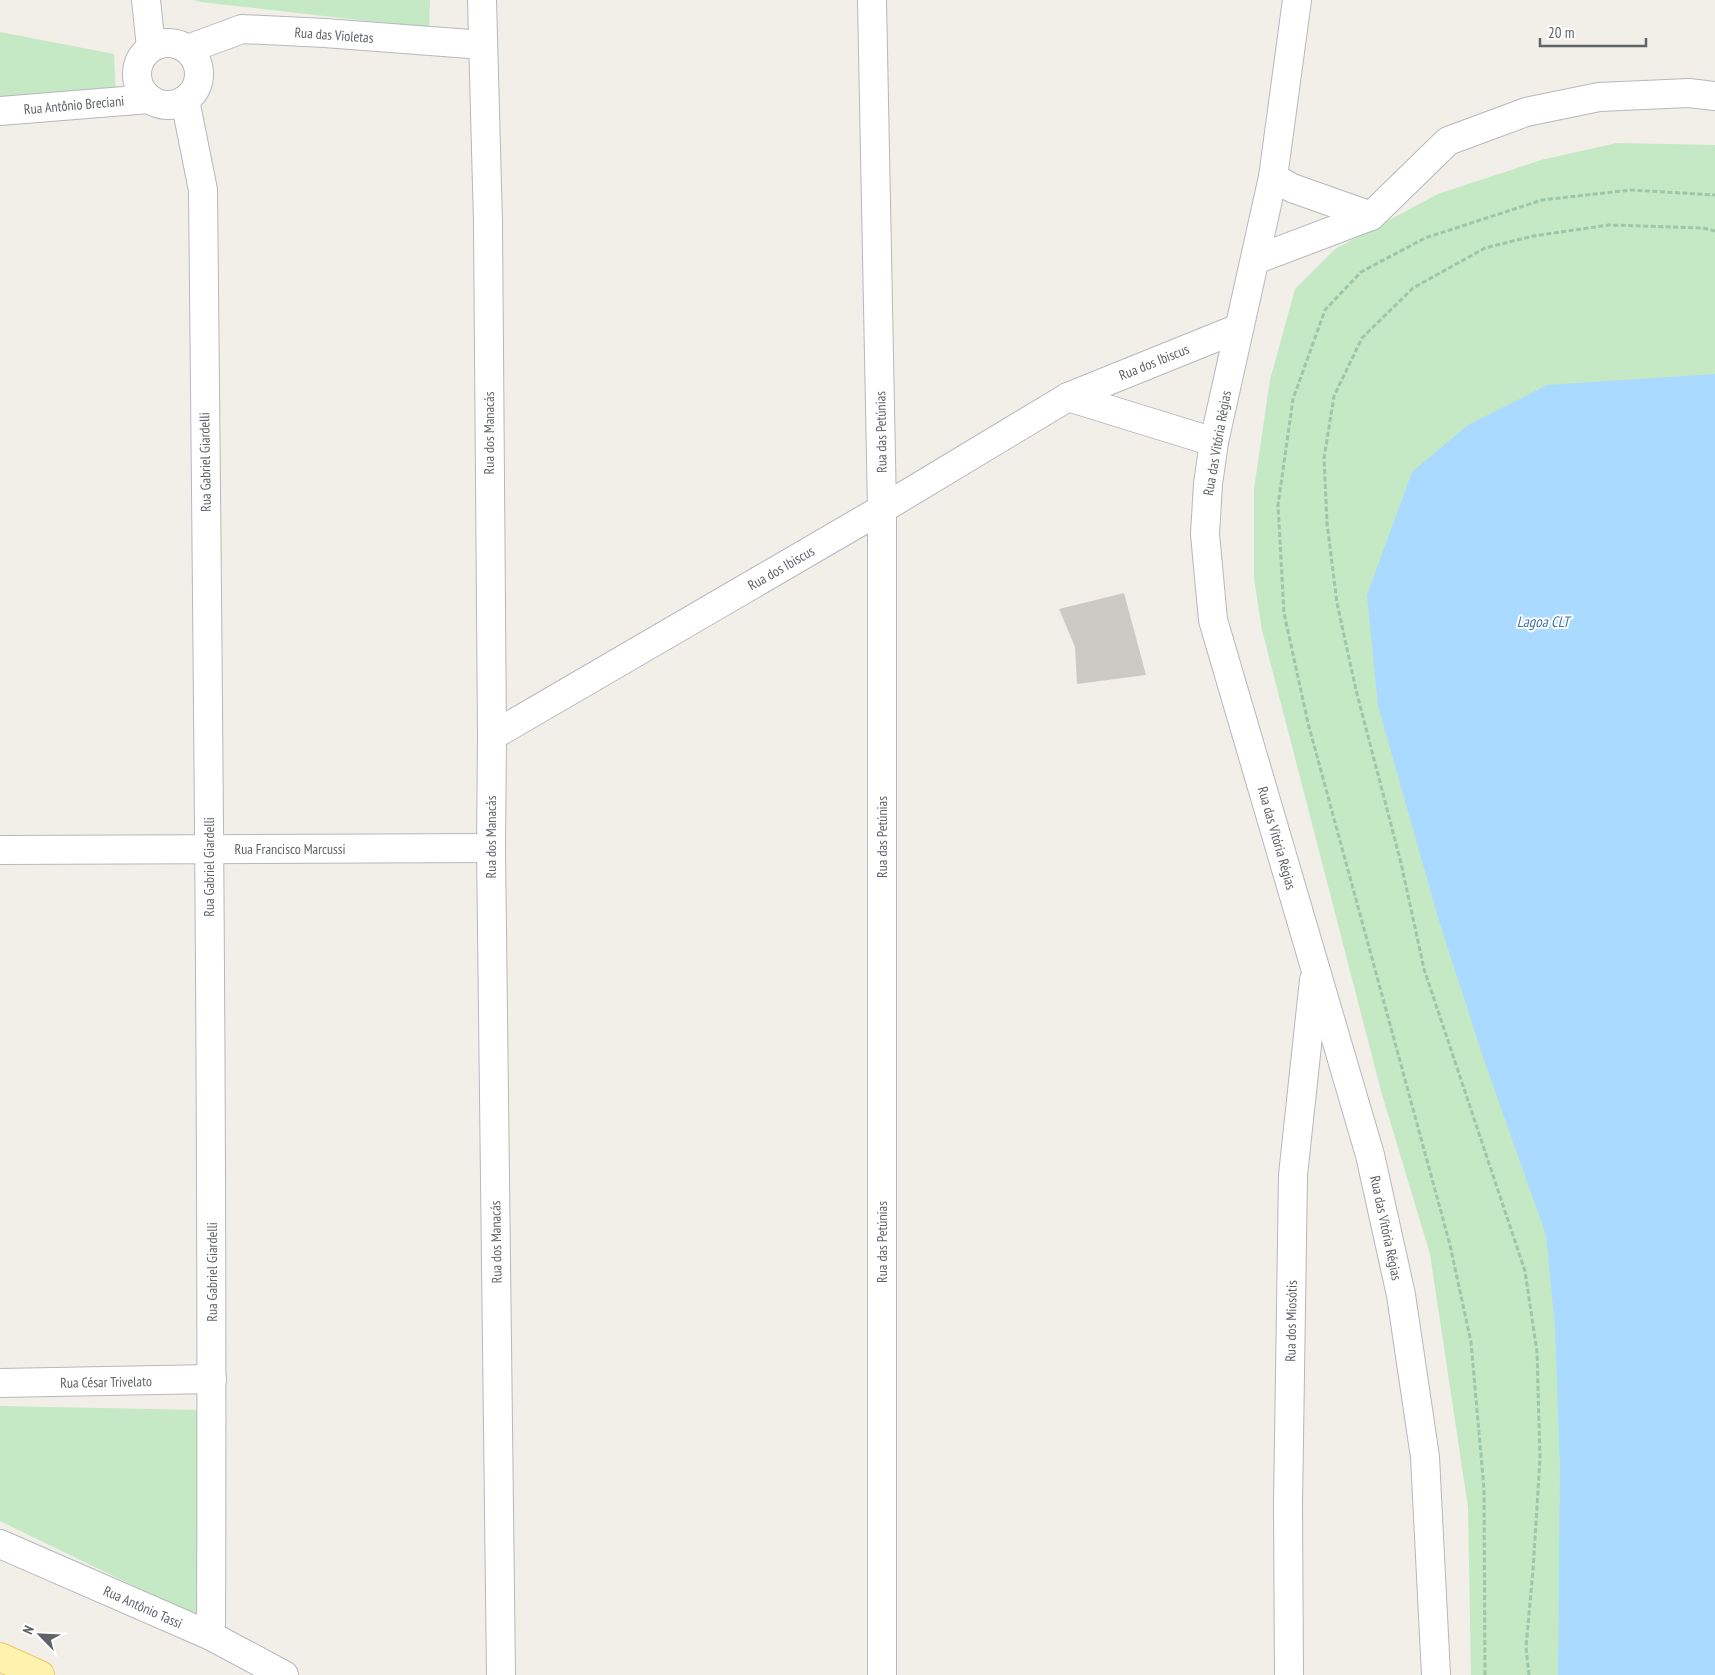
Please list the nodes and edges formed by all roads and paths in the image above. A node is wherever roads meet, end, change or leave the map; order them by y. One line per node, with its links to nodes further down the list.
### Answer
1 (146, 0): 6 (street)
2 (482, 0): 5 (street, Rua dos Manacás)
3 (872, 0): 20 (street, Rua das Petúnias)
4 (1297, 0): 12 (street, Rua das Vitória Régias)
5 (483, 45): 7 (street, Rua das Violetas); 21 (street, Rua dos Manacás)
6 (151, 47): 7 (street); 9 (street)
7 (188, 49): 10 (street)
8 (1715, 96): 14 (street)
9 (149, 98): 10 (street); 11 (street, Rua Antônio Breciani)
10 (186, 100): 24 (street, Rua Gabriel Giardelli)
11 (0, 112)
12 (1273, 177): 14 (street); 16 (street, Rua das Vitória Régias)
13 (1715, 195): 37 (path)
14 (1370, 216): 16 (street)
15 (1715, 231): 38 (path)
16 (1255, 260): 17 (street, Rua das Vitória Régias)
17 (1239, 328): 18 (street, Rua dos Ibiscus); 19 (street, Rua das Vitória Régias)
18 (1068, 397): 19 (street); 20 (street, Rua dos Ibiscus)
19 (1214, 442): 25 (street, Rua das Vitória Régias)
20 (882, 509): 21 (street, Rua dos Ibiscus); 34 (street, Rua das Petúnias)
21 (492, 736): 22 (street, Rua dos Manacás)
22 (491, 848): 24 (street, Rua Francisco Marcussi); 31 (street, Rua dos Manacás)
23 (0, 850): 24 (street, Rua Francisco Marcussi)
24 (210, 850): 26 (street, Rua Gabriel Giardelli)
25 (1315, 967): 35 (street, Rua dos Miosótis); 36 (street, Rua das Vitória Régias)
26 (212, 1379): 27 (street, Rua César Trivelato); 29 (street, Rua Gabriel Giardelli)
27 (0, 1383)
28 (0, 1544): 29 (street, Rua Antônio Tassi)
29 (211, 1636): 33 (street, Rua Antônio Tassi)
30 (0, 1657): 32 (main road)
31 (506, 1673)
32 (40, 1675)
33 (284, 1675)
34 (882, 1675)
35 (1289, 1675)
36 (1436, 1675)
37 (1485, 1675)
38 (1529, 1675)

